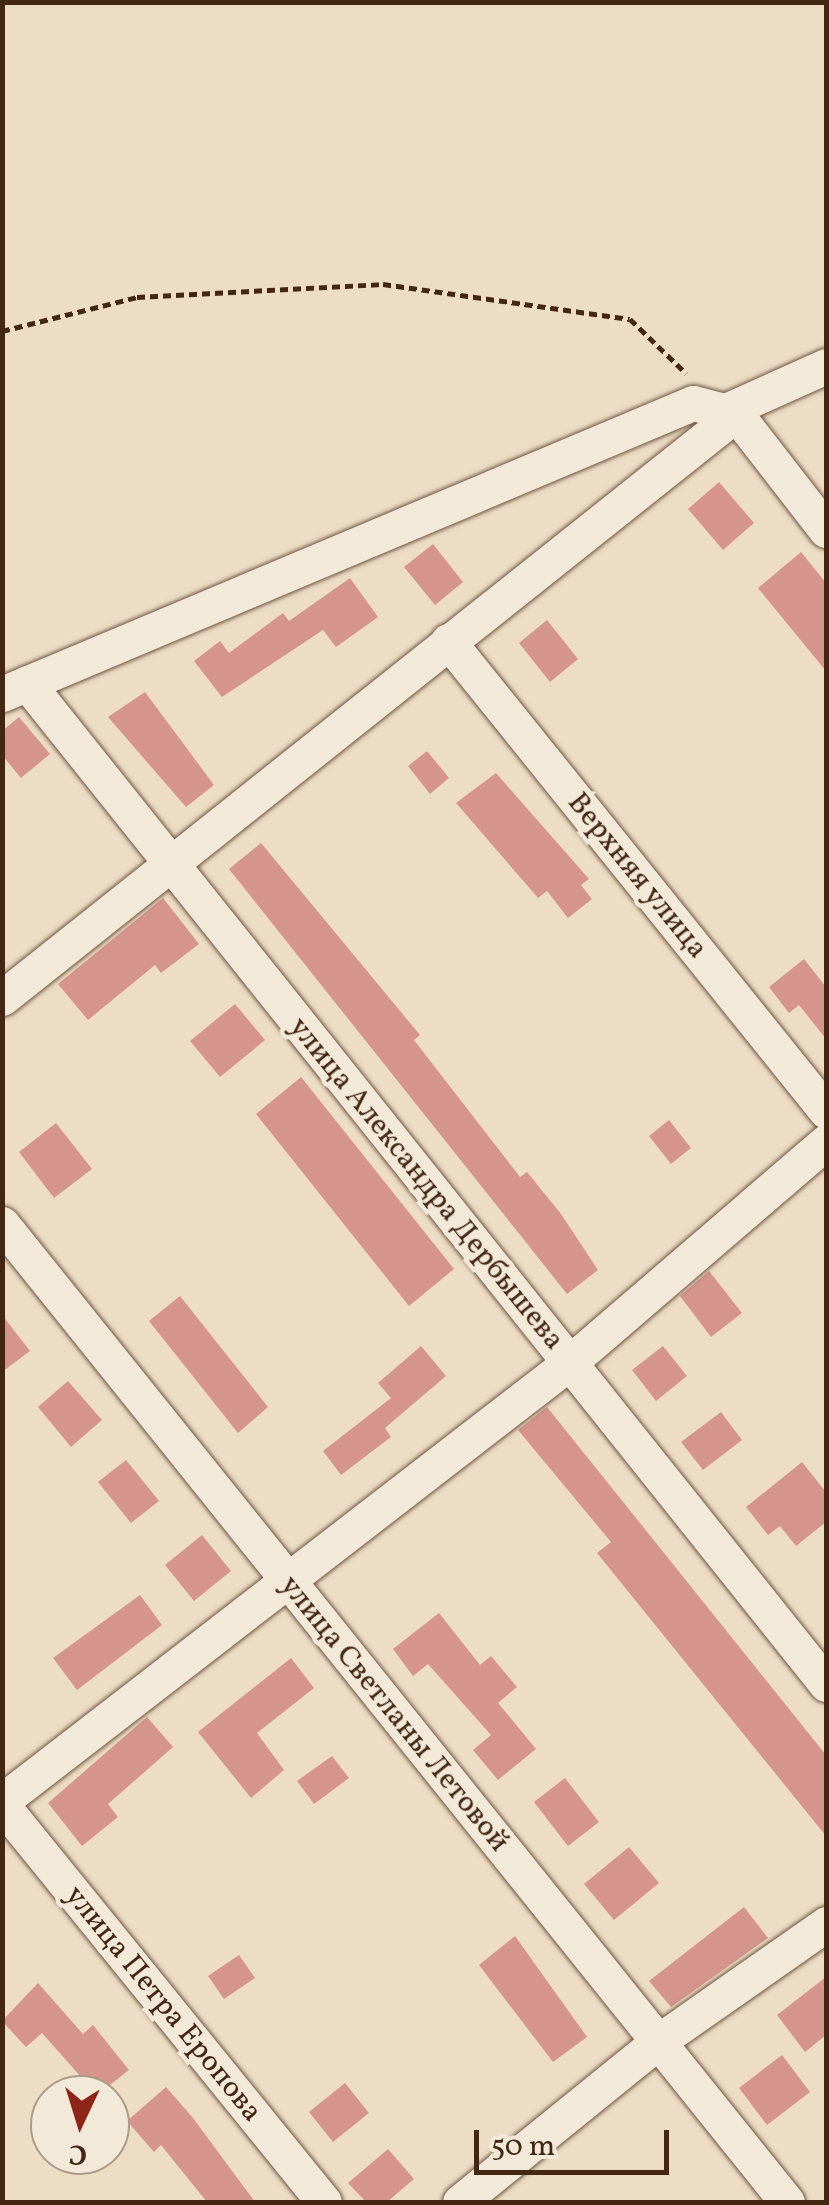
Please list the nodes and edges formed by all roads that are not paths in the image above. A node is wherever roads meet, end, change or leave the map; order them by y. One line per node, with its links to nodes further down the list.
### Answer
1 (826, 366): 2 (street)
2 (728, 410): 3 (street); 4 (street); 5 (street)
3 (826, 530)
4 (448, 641): 6 (street); 8 (street, Верхняя улица)
5 (15, 689): 6 (street, улица Александра Дербышева)
6 (171, 866): 7 (street); 11 (street, улица Александра Дербышева)
7 (2, 998)
8 (826, 1110)
9 (826, 1142): 11 (street)
10 (2, 1224): 12 (street, улица Светланы Летовой)
11 (569, 1363): 12 (street); 13 (street, улица Александра Дербышева)
12 (286, 1580): 14 (street); 16 (street, улица Светланы Летовой)
13 (826, 1684)
14 (2, 1803): 17 (street, улица Петра Еропова)
15 (826, 1924): 16 (street)
16 (659, 2041): 18 (street); 19 (street, улица Светланы Летовой)
17 (324, 2202)
18 (460, 2202)
19 (787, 2202)

